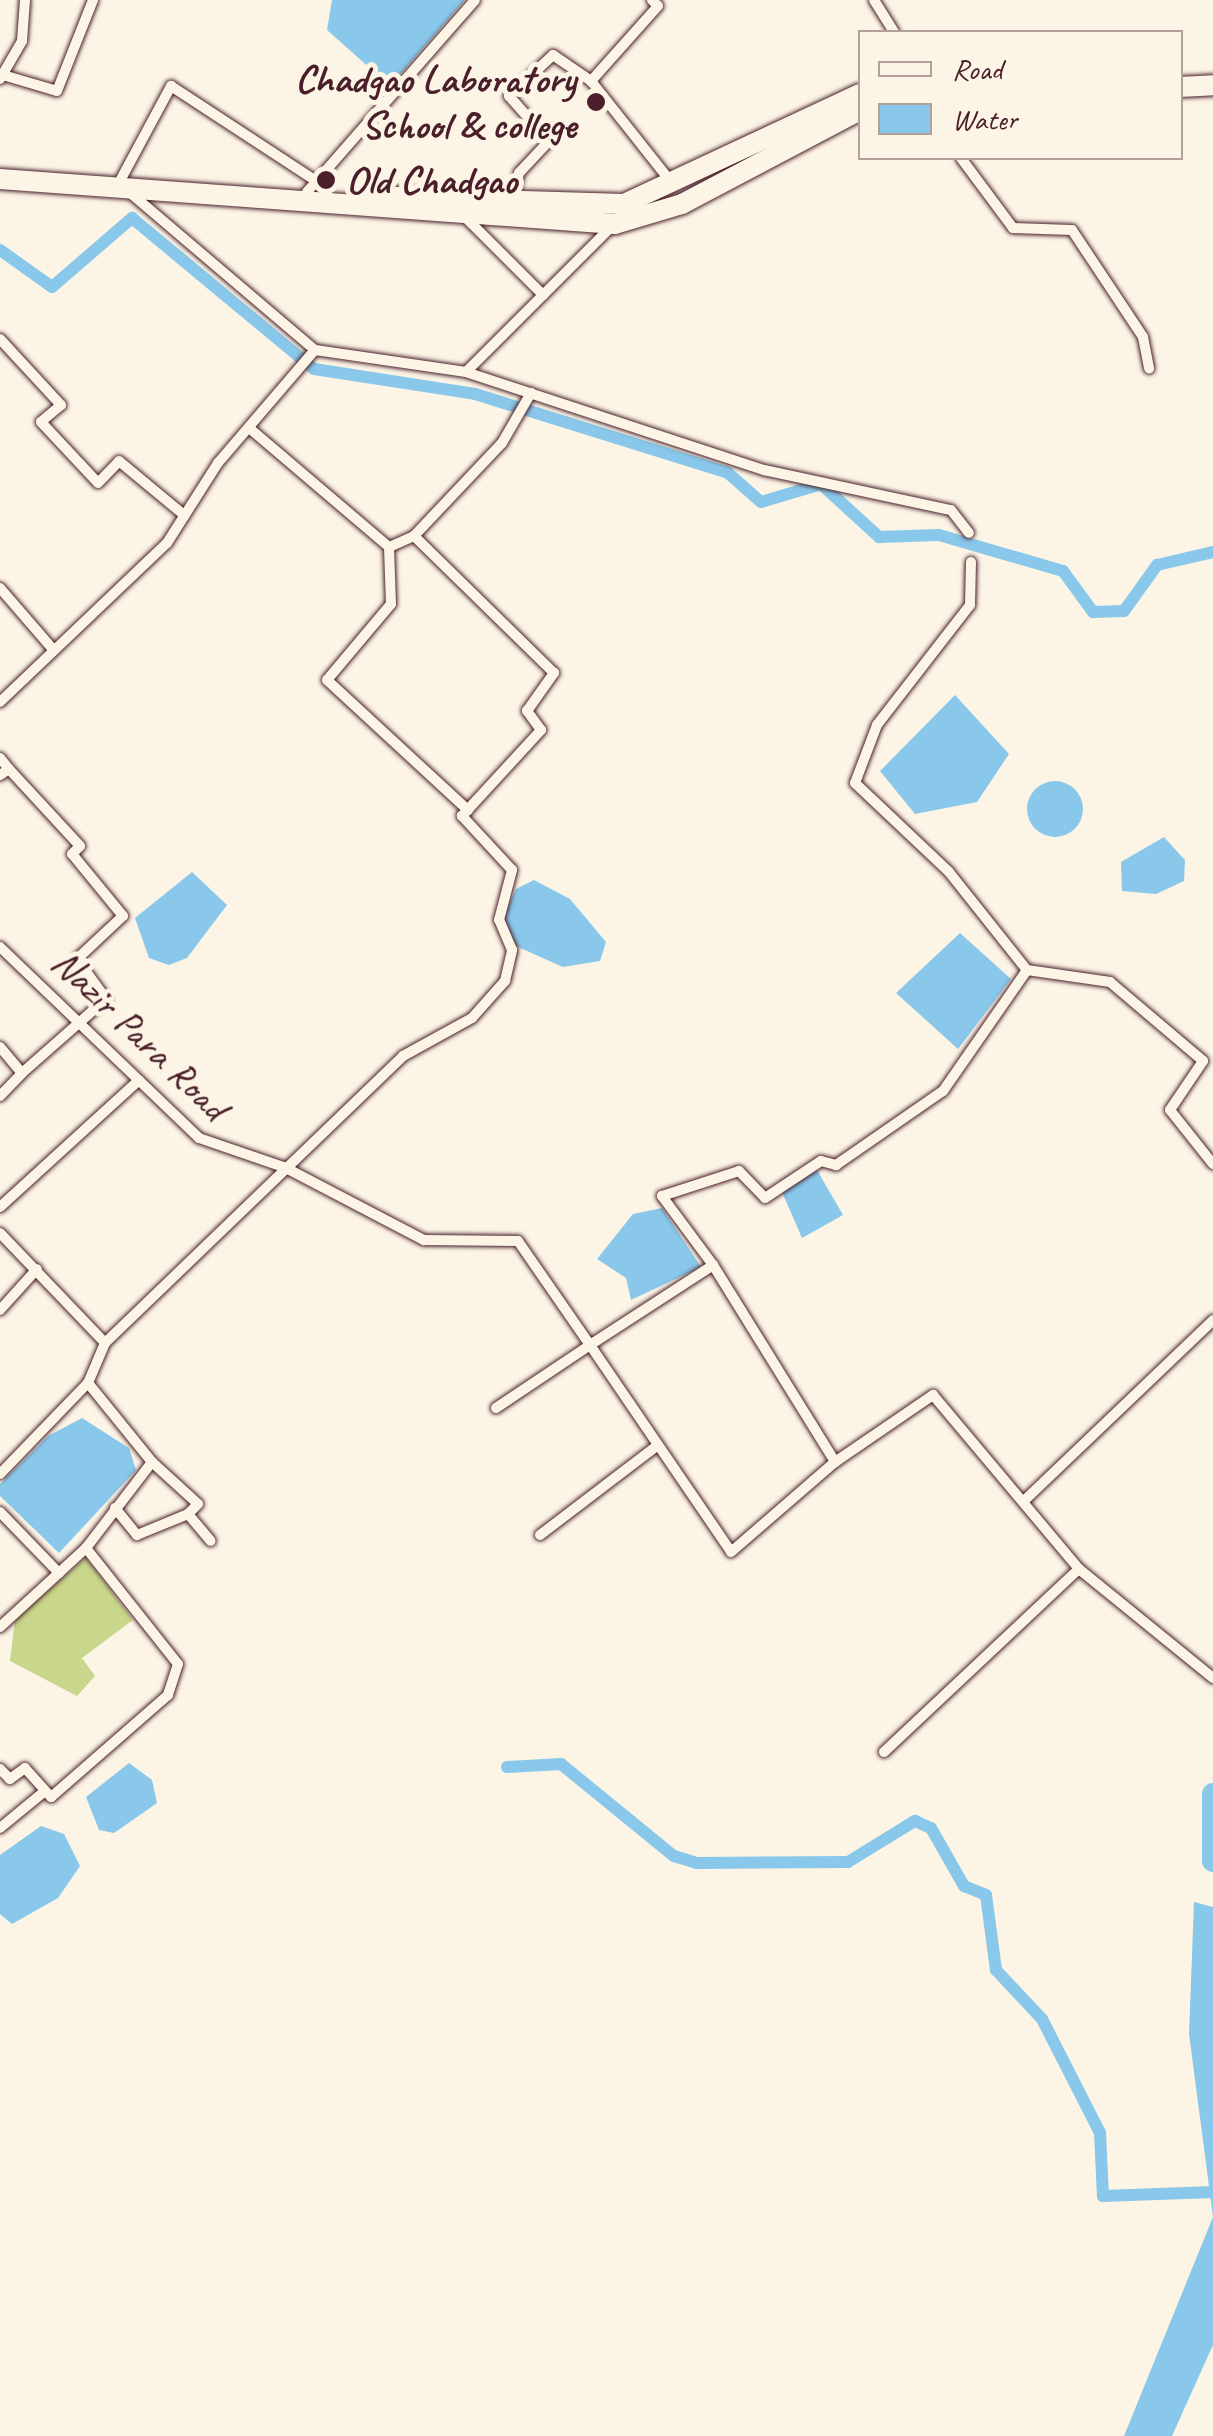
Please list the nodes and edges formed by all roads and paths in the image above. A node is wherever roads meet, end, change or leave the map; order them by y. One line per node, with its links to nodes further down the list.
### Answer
1 (24, 0): 9 (street)
2 (93, 0): 9 (street)
3 (475, 0): 20 (street)
4 (874, 0): 6 (street)
5 (658, 2): 10 (street)
6 (893, 30)
7 (1213, 72): 8 (highway)
8 (1183, 74)
9 (2, 78)
10 (591, 81): 18 (street); 21 (street)
11 (1213, 85): 12 (highway)
12 (1183, 88)
13 (858, 95): 18 (highway)
14 (858, 111): 23 (highway)
15 (962, 160): 27 (street)
16 (0, 171): 19 (highway)
17 (0, 179): 19 (highway)
18 (671, 182): 21 (highway)
19 (124, 185): 20 (highway); 20 (street); 22 (highway); 26 (street)
20 (310, 186): 21 (highway)
21 (513, 204)
22 (466, 218): 23 (highway); 24 (street)
23 (615, 224): 24 (street)
24 (543, 295): 28 (street)
25 (0, 339): 31 (street)
26 (315, 350): 28 (street); 30 (street)
27 (1149, 368)
28 (466, 372): 29 (street)
29 (531, 393): 32 (street); 33 (street)
30 (250, 428): 31 (street); 34 (street)
31 (184, 515): 37 (street)
32 (969, 533)
33 (414, 536): 34 (street); 41 (street)
34 (389, 548): 41 (street)
35 (971, 562): 43 (street)
36 (0, 588): 37 (street)
37 (52, 648): 38 (street)
38 (0, 702)
39 (0, 758): 40 (street)
40 (5, 772): 44 (street)
41 (468, 810): 52 (street)
42 (0, 946): 44 (street, Nazir Para Road)
43 (1027, 970): 46 (street); 55 (street)
44 (83, 1018): 48 (street); 49 (street, Nazir Para Road)
45 (0, 1048): 48 (street)
46 (1203, 1061): 47 (street); 51 (street)
47 (1213, 1070)
48 (22, 1073): 50 (street)
49 (138, 1080): 52 (street, Nazir Para Road); 53 (street)
50 (0, 1096)
51 (1213, 1164)
52 (286, 1168): 60 (street); 61 (street, Nazir Para Road)
53 (0, 1206)
54 (0, 1234): 56 (street)
55 (713, 1265): 61 (street); 66 (street)
56 (37, 1268): 57 (street); 60 (street)
57 (0, 1310)
58 (1210, 1324): 59 (street); 68 (street)
59 (1213, 1338)
60 (105, 1343): 62 (street)
61 (590, 1345): 63 (street); 64 (street)
62 (88, 1383): 65 (street); 67 (street)
63 (496, 1408)
64 (654, 1448): 66 (street); 72 (street)
65 (152, 1462): 69 (street); 71 (street)
66 (836, 1462): 68 (street)
67 (0, 1474)
68 (1026, 1499): 75 (street)
69 (115, 1508): 71 (street); 74 (street)
70 (0, 1512): 76 (street)
71 (188, 1514): 73 (street)
72 (540, 1535)
73 (210, 1541)
74 (86, 1548): 76 (street); 81 (street)
75 (1079, 1569): 78 (street); 79 (street)
76 (59, 1573): 77 (street)
77 (0, 1627)
78 (1213, 1678)
79 (884, 1752)
80 (0, 1769): 81 (street)
81 (45, 1790): 82 (street)
82 (0, 1828)

